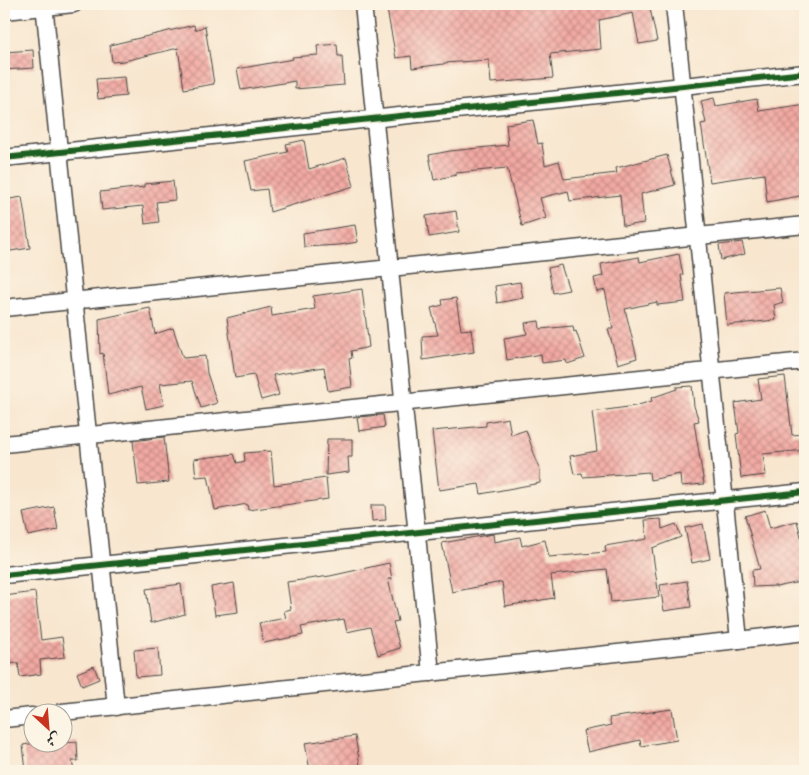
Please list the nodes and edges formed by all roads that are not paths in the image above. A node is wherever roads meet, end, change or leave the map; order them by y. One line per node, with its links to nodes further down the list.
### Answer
1 (74, 4): 4 (street)
2 (363, 4): 8 (street)
3 (674, 4): 7 (street)
4 (44, 5): 5 (street); 9 (street)
5 (4, 11)
6 (805, 73): 7 (street)
7 (682, 86): 8 (street); 12 (street)
8 (375, 119): 9 (street); 13 (street)
9 (59, 152): 10 (street); 14 (street)
10 (4, 158)
11 (805, 225): 12 (street)
12 (698, 236): 13 (street); 17 (street)
13 (390, 268): 14 (street); 18 (street)
14 (74, 300): 15 (street); 19 (street)
15 (4, 308)
16 (805, 361): 17 (street)
17 (712, 371): 18 (street); 22 (street)
18 (404, 402): 19 (street); 23 (street)
19 (88, 435): 20 (street); 24 (street)
20 (4, 444)
21 (805, 492): 22 (street)
22 (725, 500): 23 (street); 27 (street)
23 (417, 532): 24 (street); 28 (street)
24 (101, 565): 25 (street); 29 (street)
25 (4, 575)
26 (805, 632): 27 (street)
27 (739, 640): 28 (street)
28 (431, 673): 29 (street)
29 (116, 707): 30 (street)
30 (72, 711)
31 (22, 717): 32 (street)
32 (4, 719)

